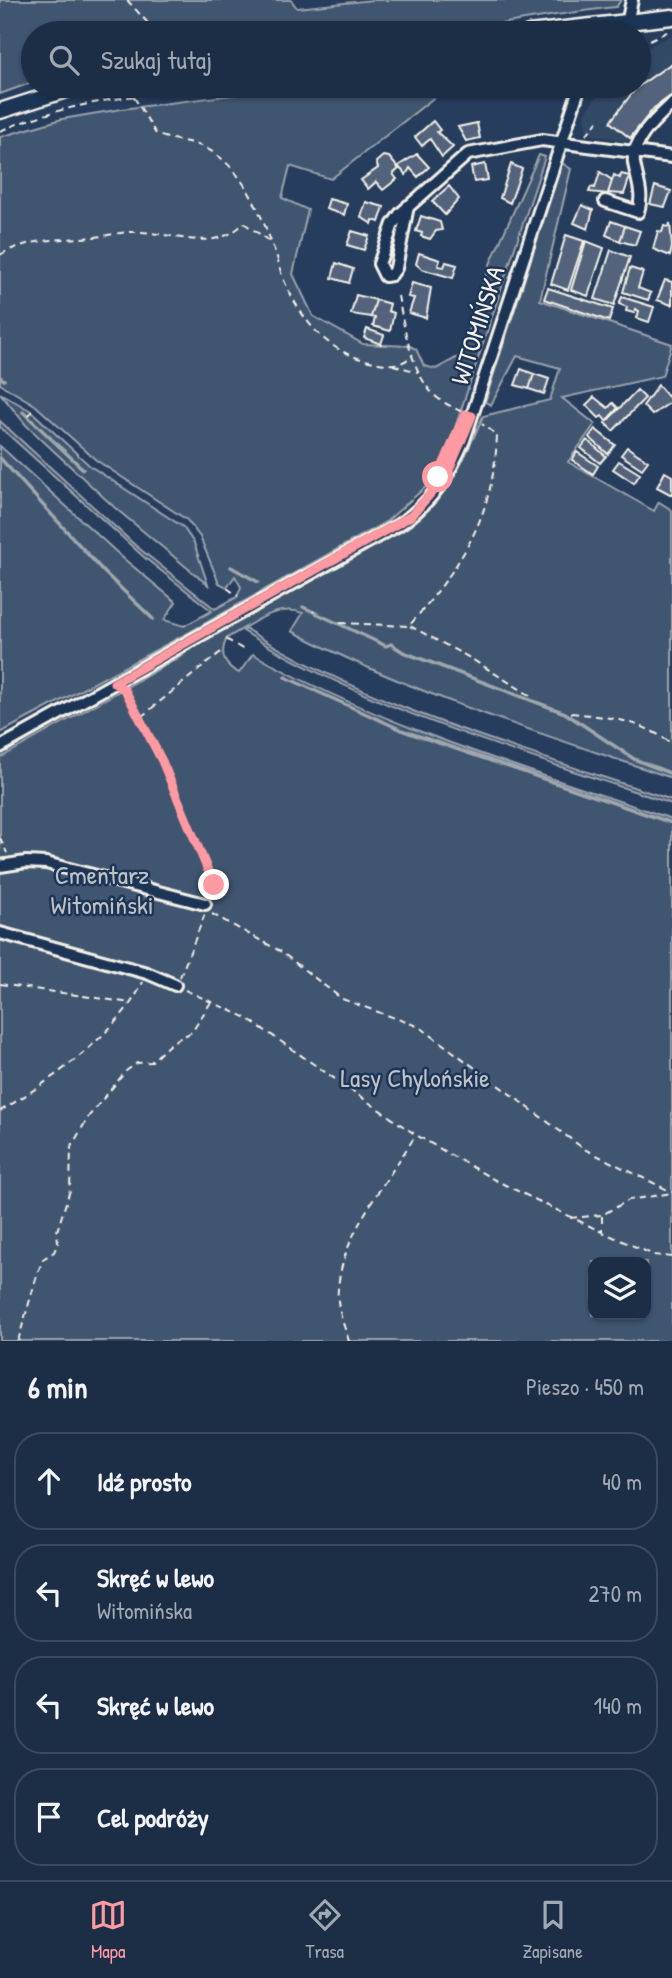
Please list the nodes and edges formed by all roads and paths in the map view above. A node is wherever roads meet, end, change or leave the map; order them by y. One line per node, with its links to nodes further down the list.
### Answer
1 (127, 0): 4 (path)
2 (632, 0): 5 (street)
3 (672, 17): 6 (main road)
4 (146, 21)
5 (628, 21)
6 (651, 22)
7 (672, 30): 8 (path)
8 (651, 40)
9 (41, 98): 14 (main road)
10 (128, 98): 16 (path)
11 (135, 98): 23 (path)
12 (576, 98): 18 (street, WITOMIŃSKA)
13 (672, 104): 19 (street)
14 (0, 111)
15 (599, 120): 17 (path)
16 (0, 131)
17 (582, 140)
18 (560, 142): 19 (street); 22 (street); 31 (street, WITOMIŃSKA)
19 (635, 151): 20 (street); 21 (street)
20 (672, 157)
21 (605, 201)
22 (408, 206): 22 (street)
23 (272, 245): 24 (path); 27 (path)
24 (0, 255)
25 (398, 296): 26 (path)
26 (413, 354): 27 (path); 28 (path)
27 (392, 365): 28 (path)
28 (420, 372): 31 (path)
29 (32, 411): 30 (path)
30 (27, 416)
31 (472, 416): 35 (path); 39 (street, WITOMIŃSKA)
32 (227, 589): 33 (path)
33 (238, 596)
34 (340, 623): 35 (path)
35 (410, 626): 40 (path)
36 (226, 639): 37 (path)
37 (244, 650)
38 (222, 651): 42 (path)
39 (114, 683): 42 (path); 44 (street, WITOMIŃSKA)
40 (531, 696)
41 (571, 713): 43 (path)
42 (141, 717): 48 (path)
43 (672, 744)
44 (0, 747)
45 (0, 838): 46 (path)
46 (12, 863): 47 (street); 49 (street)
47 (0, 866)
48 (214, 885)
49 (205, 904)
50 (0, 933): 51 (street)
51 (147, 973): 53 (street); 55 (path)
52 (0, 984): 55 (path)
53 (175, 985)
54 (211, 1002): 57 (path); 58 (path); 63 (path)
55 (131, 1003): 56 (path)
56 (0, 1111)
57 (416, 1135): 60 (path); 64 (path)
58 (672, 1193): 59 (path)
59 (601, 1215): 60 (path); 61 (path)
60 (569, 1218): 61 (path)
61 (602, 1232): 62 (path)
62 (672, 1257)
63 (18, 1341)
64 (349, 1341)

